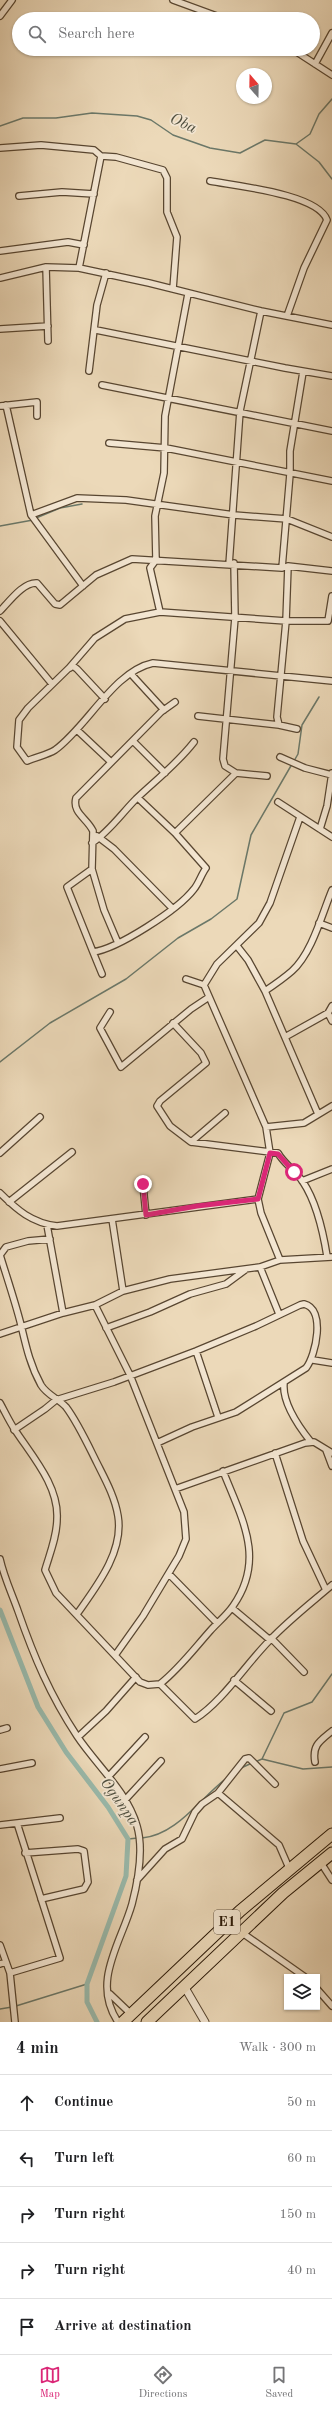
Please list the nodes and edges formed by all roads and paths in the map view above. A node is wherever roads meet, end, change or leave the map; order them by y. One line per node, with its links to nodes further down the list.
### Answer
1 (12, 0): 5 (street)
2 (173, 0): 3 (street)
3 (192, 3): 4 (street)
4 (211, 12)
5 (0, 16)
6 (332, 33): 7 (street)
7 (320, 55)
8 (303, 56): 10 (street)
9 (319, 56): 10 (street)
10 (315, 64): 11 (street)
11 (332, 75)
12 (0, 148): 13 (street)
13 (101, 156): 15 (street); 23 (street)
14 (210, 181): 26 (street)
15 (94, 194): 16 (street); 17 (street)
16 (19, 196)
17 (84, 245): 18 (street); 20 (street)
18 (0, 250)
19 (46, 267): 20 (street); 22 (street); 28 (street)
20 (79, 268): 21 (street)
21 (106, 273): 23 (street); 30 (street)
22 (0, 278)
23 (173, 289): 24 (street)
24 (188, 294): 25 (street); 32 (street)
25 (261, 311): 26 (street); 33 (street)
26 (286, 316): 27 (street)
27 (332, 325)
28 (48, 326): 29 (street); 31 (street)
29 (0, 329)
30 (96, 330): 32 (street); 34 (street)
31 (48, 341)
32 (178, 347): 33 (street); 38 (street)
33 (252, 360): 35 (street); 40 (street)
34 (89, 371)
35 (303, 372): 36 (street); 42 (street)
36 (332, 376)
37 (102, 385): 38 (street)
38 (169, 398): 40 (street); 45 (street)
39 (3, 406): 41 (street); 51 (street)
40 (240, 411): 42 (street); 46 (street)
41 (37, 416)
42 (296, 422): 43 (street); 47 (street)
43 (332, 431)
44 (109, 444): 45 (street)
45 (166, 448): 46 (street); 49 (street)
46 (237, 464): 47 (street); 50 (street)
47 (290, 474): 48 (street); 52 (street)
48 (332, 481)
49 (158, 504): 50 (street); 51 (street); 54 (street)
50 (234, 515): 52 (street); 55 (street)
51 (31, 516): 58 (street)
52 (287, 519): 53 (street); 56 (street)
53 (332, 537)
54 (156, 560): 55 (street); 58 (street); 61 (street)
55 (232, 564): 56 (street); 62 (street)
56 (285, 567): 57 (street); 64 (street)
57 (332, 571)
58 (83, 586): 60 (street)
59 (332, 596): 64 (street)
60 (0, 611)
61 (160, 612): 62 (street); 65 (street)
62 (235, 618): 64 (street); 66 (street)
63 (0, 621): 70 (street)
64 (286, 621): 68 (street)
65 (69, 668): 70 (street); 71 (street)
66 (230, 670): 67 (street); 68 (street); 75 (street)
67 (131, 674): 71 (street); 73 (street)
68 (281, 676): 69 (street); 76 (street)
69 (332, 681)
70 (52, 684): 78 (street)
71 (105, 699): 78 (street)
72 (176, 702): 73 (street)
73 (164, 710): 79 (street)
74 (198, 716): 75 (street)
75 (225, 719): 76 (street); 84 (street)
76 (279, 725): 77 (street)
77 (297, 729)
78 (77, 730): 82 (street)
79 (133, 741): 82 (street); 83 (street)
80 (194, 742): 83 (street)
81 (280, 757): 85 (street)
82 (111, 762): 91 (street)
83 (165, 773): 87 (street)
84 (236, 773): 86 (street); 92 (street)
85 (332, 774): 90 (street)
86 (267, 776)
87 (138, 798): 92 (street); 94 (street)
88 (278, 802): 89 (street)
89 (300, 817): 90 (street); 102 (street)
90 (320, 829): 93 (street)
91 (93, 834): 94 (street); 95 (street)
92 (175, 834): 98 (street)
93 (332, 837)
94 (101, 838): 95 (street); 98 (street)
95 (92, 843): 96 (street)
96 (92, 869): 101 (street); 103 (street)
97 (332, 890): 99 (street)
98 (173, 909): 101 (street)
99 (319, 923): 100 (street); 107 (street)
100 (332, 928)
101 (118, 943): 103 (street)
102 (237, 946): 106 (street); 107 (street)
103 (93, 952): 104 (street)
104 (102, 974)
105 (186, 979): 106 (street)
106 (204, 985): 108 (street)
107 (265, 991): 114 (street)
108 (210, 997): 113 (street); 119 (street)
109 (332, 1006): 111 (street)
110 (110, 1012): 113 (street)
111 (328, 1013): 112 (street); 114 (street)
112 (332, 1021)
113 (173, 1023): 120 (street)
114 (285, 1037): 117 (street)
115 (332, 1106): 117 (street)
116 (225, 1113): 120 (street)
117 (318, 1114): 119 (street)
118 (40, 1117): 122 (street)
119 (266, 1127): 123 (street)
120 (191, 1142): 123 (street)
121 (72, 1152): 129 (street)
122 (0, 1153)
123 (270, 1153): 125 (street); 128 (street)
124 (332, 1169): 125 (street)
125 (302, 1181): 134 (street)
126 (143, 1184): 130 (street)
127 (0, 1193): 129 (street)
128 (258, 1199): 130 (street); 135 (street)
129 (9, 1202): 132 (street)
130 (146, 1215): 131 (street)
131 (112, 1219): 132 (street); 138 (street)
132 (48, 1224): 133 (street)
133 (50, 1238): 140 (street); 142 (street)
134 (329, 1256): 135 (street)
135 (280, 1260): 136 (street)
136 (260, 1267): 137 (street); 141 (street)
137 (248, 1268): 138 (street); 143 (street)
138 (123, 1291): 139 (street)
139 (95, 1305): 140 (street); 143 (street)
140 (63, 1313): 142 (street)
141 (280, 1314): 145 (street); 146 (street)
142 (21, 1326): 144 (street); 150 (street)
143 (106, 1328): 148 (street)
144 (0, 1334)
145 (196, 1351): 148 (street); 152 (street)
146 (312, 1360): 147 (street); 149 (street)
147 (332, 1363)
148 (130, 1375): 150 (street); 155 (street)
149 (284, 1383): 152 (street); 154 (street)
150 (56, 1400): 153 (street); 167 (street)
151 (0, 1403): 153 (street)
152 (218, 1418): 155 (street)
153 (14, 1430): 167 (street)
154 (311, 1442): 156 (street); 157 (street)
155 (157, 1443): 161 (street)
156 (326, 1450): 158 (street); 159 (street)
157 (275, 1453): 160 (street); 165 (street)
158 (332, 1453)
159 (332, 1466)
160 (223, 1471): 161 (street); 166 (street)
161 (176, 1489): 163 (street)
162 (0, 1559): 179 (street)
163 (169, 1574): 168 (street); 170 (street)
164 (332, 1585): 165 (street)
165 (326, 1590): 169 (street)
166 (232, 1608): 168 (street); 169 (street)
167 (77, 1614): 170 (street)
168 (217, 1623): 174 (street)
169 (270, 1639): 171 (street); 173 (street)
170 (116, 1654): 172 (street)
171 (304, 1672)
172 (136, 1677): 174 (street); 179 (street)
173 (234, 1680): 174 (street); 175 (street)
174 (160, 1684)
175 (271, 1711)
176 (7, 1728): 177 (street)
177 (0, 1730)
178 (332, 1731): 183 (street)
179 (78, 1737): 185 (street)
180 (145, 1737): 185 (street)
181 (161, 1761): 188 (street)
182 (32, 1762): 184 (street)
183 (315, 1762)
184 (0, 1769)
185 (109, 1776): 188 (street)
186 (275, 1784): 187 (street)
187 (218, 1793): 196 (street); 197 (street)
188 (125, 1800): 197 (street)
189 (60, 1818): 190 (street)
190 (17, 1823): 191 (street); 193 (street)
191 (0, 1825)
192 (332, 1834): 196 (highway, E1)
193 (25, 1853): 199 (street); 199 (street)
194 (332, 1853): 195 (highway, E1)
195 (321, 1863): 198 (street); 200 (highway, E1)
196 (289, 1868): 209 (highway, E1)
197 (137, 1878): 206 (street)
198 (332, 1880)
199 (41, 1899): 203 (street)
200 (241, 1932): 204 (street); 205 (highway, E1)
201 (0, 1945): 202 (street)
202 (3, 1963): 203 (street)
203 (10, 1973): 211 (street)
204 (301, 1974)
205 (184, 1986): 210 (street); 212 (highway, E1)
206 (108, 1990): 209 (street); 209 (street)
207 (320, 1992): 208 (street)
208 (332, 2006)
209 (125, 2019)
210 (202, 2021)
211 (15, 2022)
212 (147, 2022)

